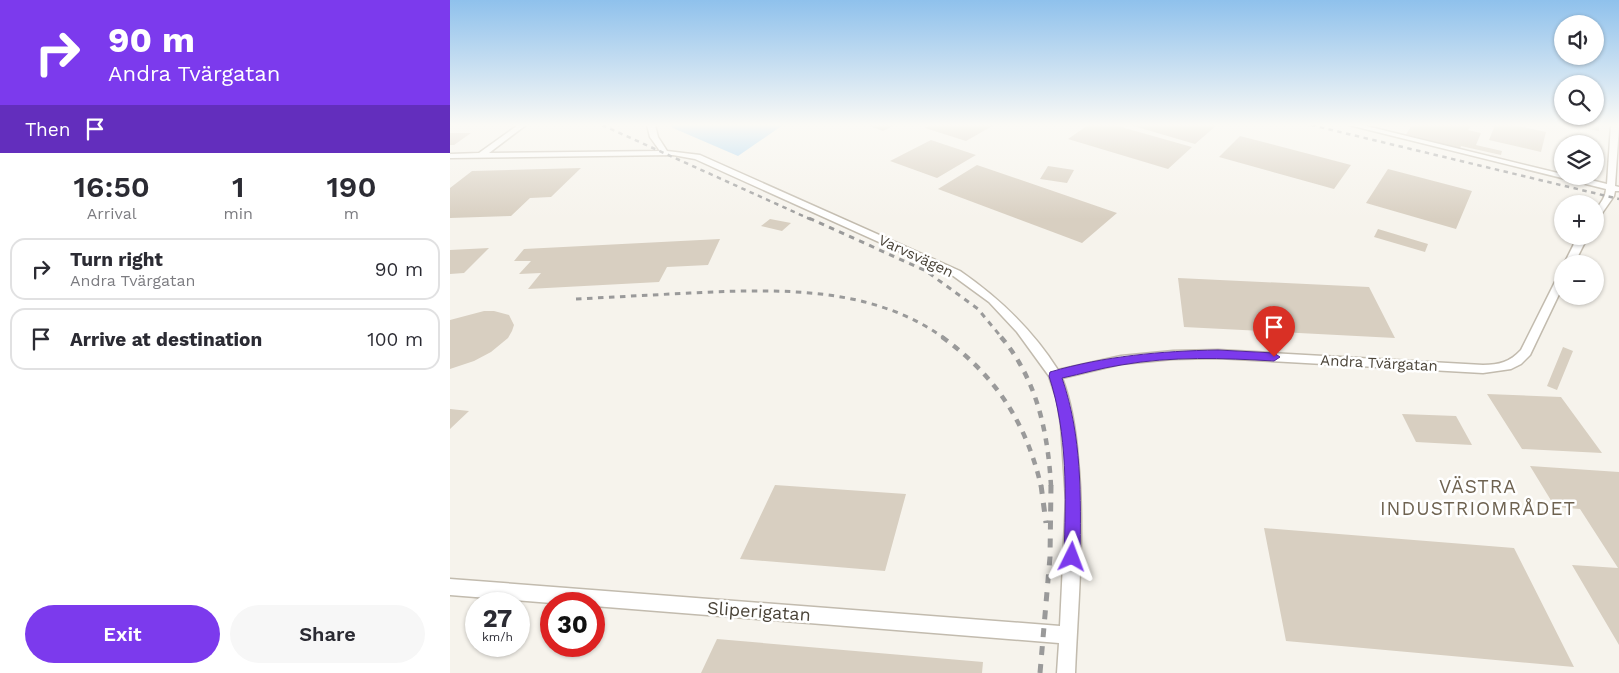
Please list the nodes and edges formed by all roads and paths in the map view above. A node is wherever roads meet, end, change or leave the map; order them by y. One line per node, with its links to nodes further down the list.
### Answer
1 (695, 156): 9 (street, Varvsvägen)
2 (1482, 156): 4 (street)
3 (1617, 156): 6 (street)
4 (1554, 174)
5 (1600, 185): 6 (street)
6 (1616, 189): 7 (street)
7 (1604, 206)
8 (1554, 294): 9 (street, Andra Tvärgatan)
9 (1055, 376): 11 (street, Varvsvägen)
10 (450, 587): 11 (street, Sliperigatan)
11 (1068, 635): 12 (street, Varvsvägen)
12 (1066, 673)

